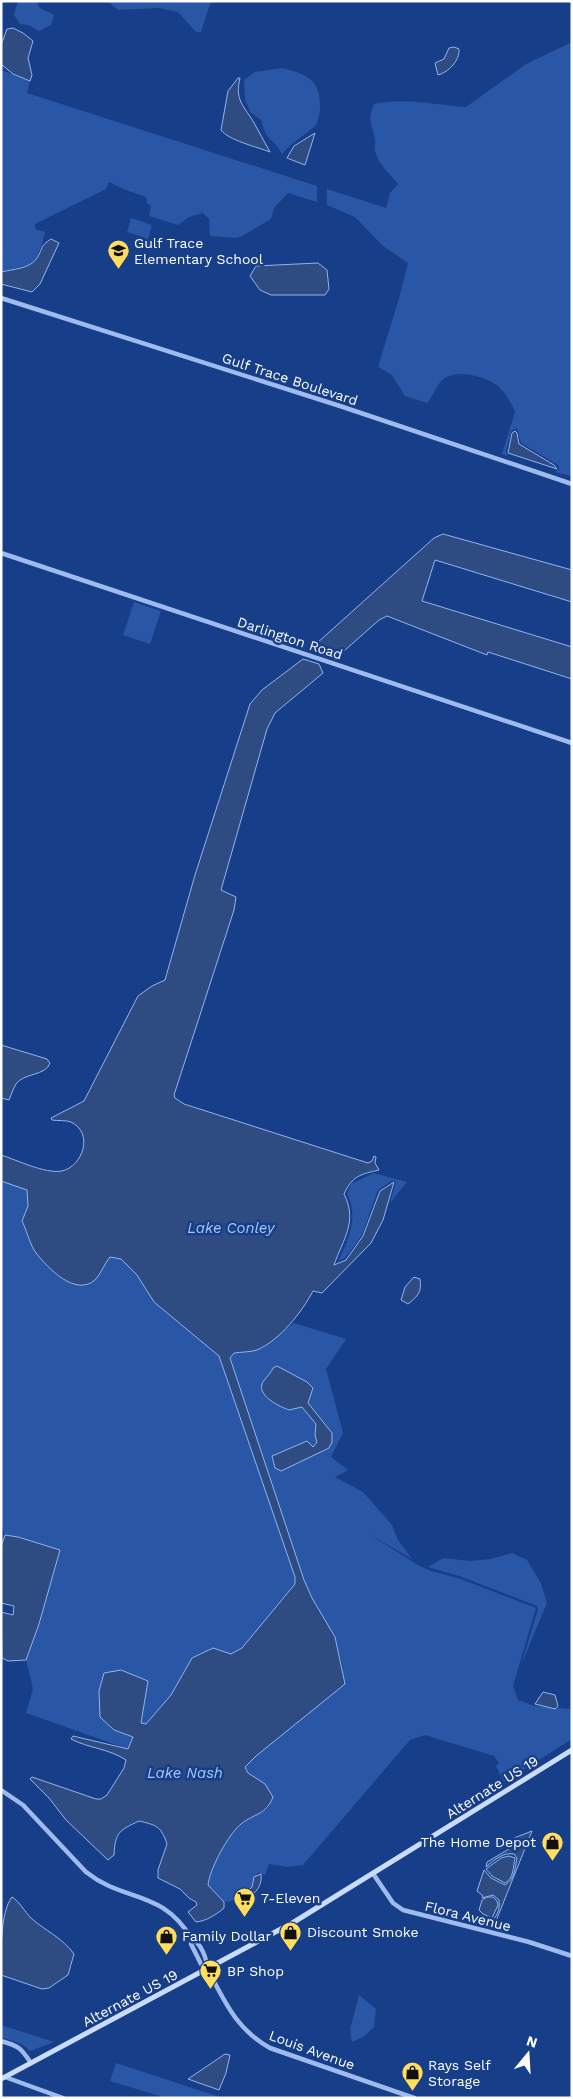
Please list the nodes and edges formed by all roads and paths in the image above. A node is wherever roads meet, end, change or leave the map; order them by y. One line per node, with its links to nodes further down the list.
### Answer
1 (1, 298): 2 (street, Gulf Trace Boulevard)
2 (572, 484)
3 (1, 554): 4 (street, Darlington Road)
4 (572, 743)
5 (572, 1750): 7 (main road, Alternate US 19)
6 (1, 1790): 9 (street, Louis Avenue)
7 (374, 1875): 8 (street, Flora Avenue); 9 (main road, Alternate US 19)
8 (572, 1956)
9 (207, 1968): 11 (main road, Alternate US 19); 14 (street, Louis Avenue)
10 (1, 2040): 11 (street)
11 (31, 2063): 12 (main road, Alternate US 19)
12 (3, 2078): 13 (street)
13 (63, 2098)
14 (414, 2098)

